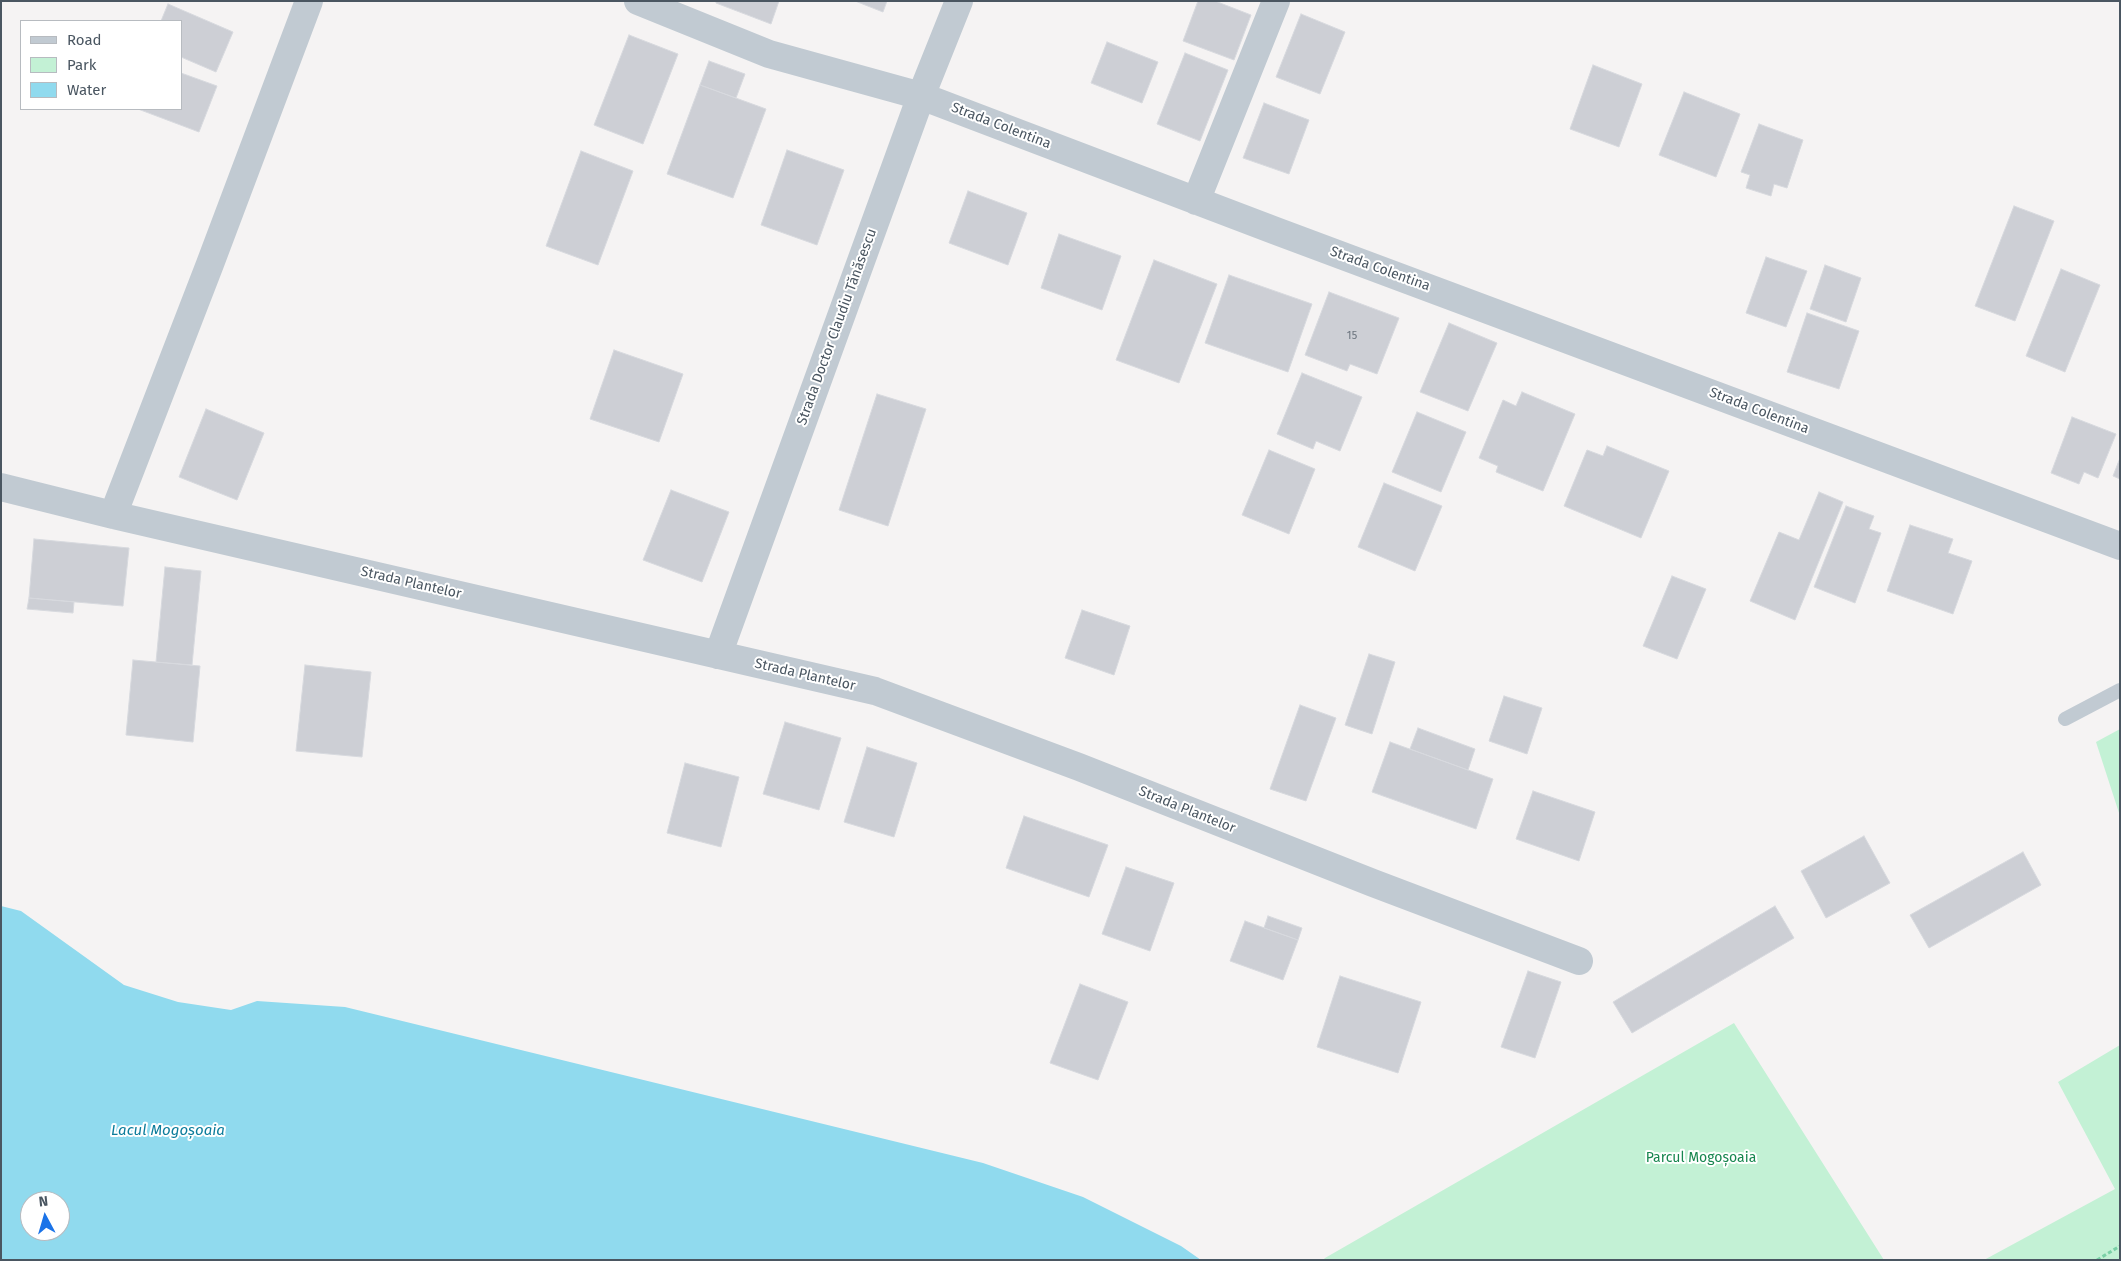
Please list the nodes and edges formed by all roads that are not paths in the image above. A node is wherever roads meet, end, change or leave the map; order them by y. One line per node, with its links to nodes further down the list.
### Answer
1 (309, 1): 8 (street)
2 (638, 1): 5 (street, Strada Colentina)
3 (959, 1): 5 (street, Strada Doctor Claudiu Tănăsescu)
4 (1276, 1): 6 (street)
5 (921, 96): 6 (street, Strada Colentina); 10 (street, Strada Doctor Claudiu Tănăsescu)
6 (1196, 201): 9 (street, Strada Colentina)
7 (1, 487): 8 (street, Strada Plantelor)
8 (113, 515): 10 (street, Strada Plantelor)
9 (2120, 546)
10 (718, 654): 13 (street, Strada Plantelor)
11 (2120, 690): 12 (lane)
12 (2065, 719)
13 (1579, 961)

